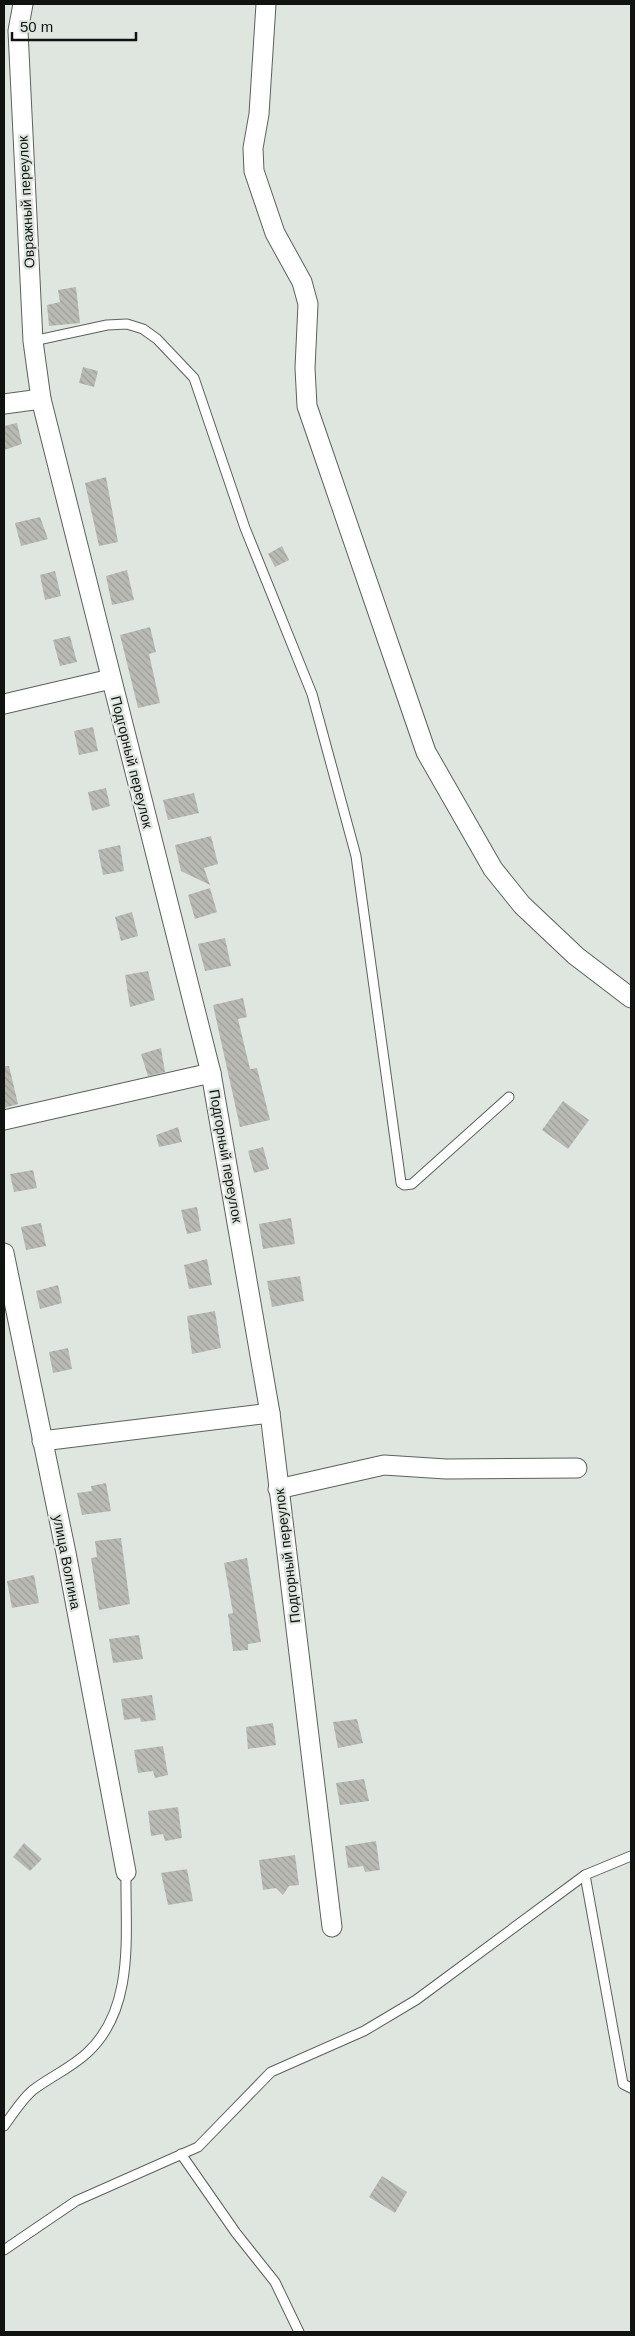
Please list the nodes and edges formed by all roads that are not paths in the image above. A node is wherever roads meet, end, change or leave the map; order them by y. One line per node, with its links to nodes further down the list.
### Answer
1 (23, 4): 3 (street, Овражный переулок)
2 (266, 4): 9 (street)
3 (11, 25): 4 (street, Овражный переулок)
4 (33, 341): 5 (street, Овражный переулок); 11 (lane)
5 (41, 399): 6 (street); 7 (street, Подгорный переулок)
6 (4, 404)
7 (111, 679): 8 (street); 10 (street, Подгорный переулок)
8 (4, 704)
9 (631, 998)
10 (211, 1073): 12 (street); 14 (street, Подгорный переулок)
11 (509, 1097)
12 (4, 1120)
13 (4, 1253): 15 (street, улица Волгина)
14 (270, 1412): 15 (street); 17 (street, Подгорный переулок)
15 (42, 1441): 19 (street, улица Волгина)
16 (577, 1468): 17 (street)
17 (278, 1489): 21 (street, Подгорный переулок)
18 (631, 1856): 20 (lane)
19 (126, 1872): 23 (lane)
20 (585, 1875): 22 (lane); 24 (lane)
21 (332, 1927)
22 (631, 2088)
23 (4, 2126)
24 (181, 2154): 25 (lane); 26 (lane)
25 (4, 2250)
26 (299, 2332)

